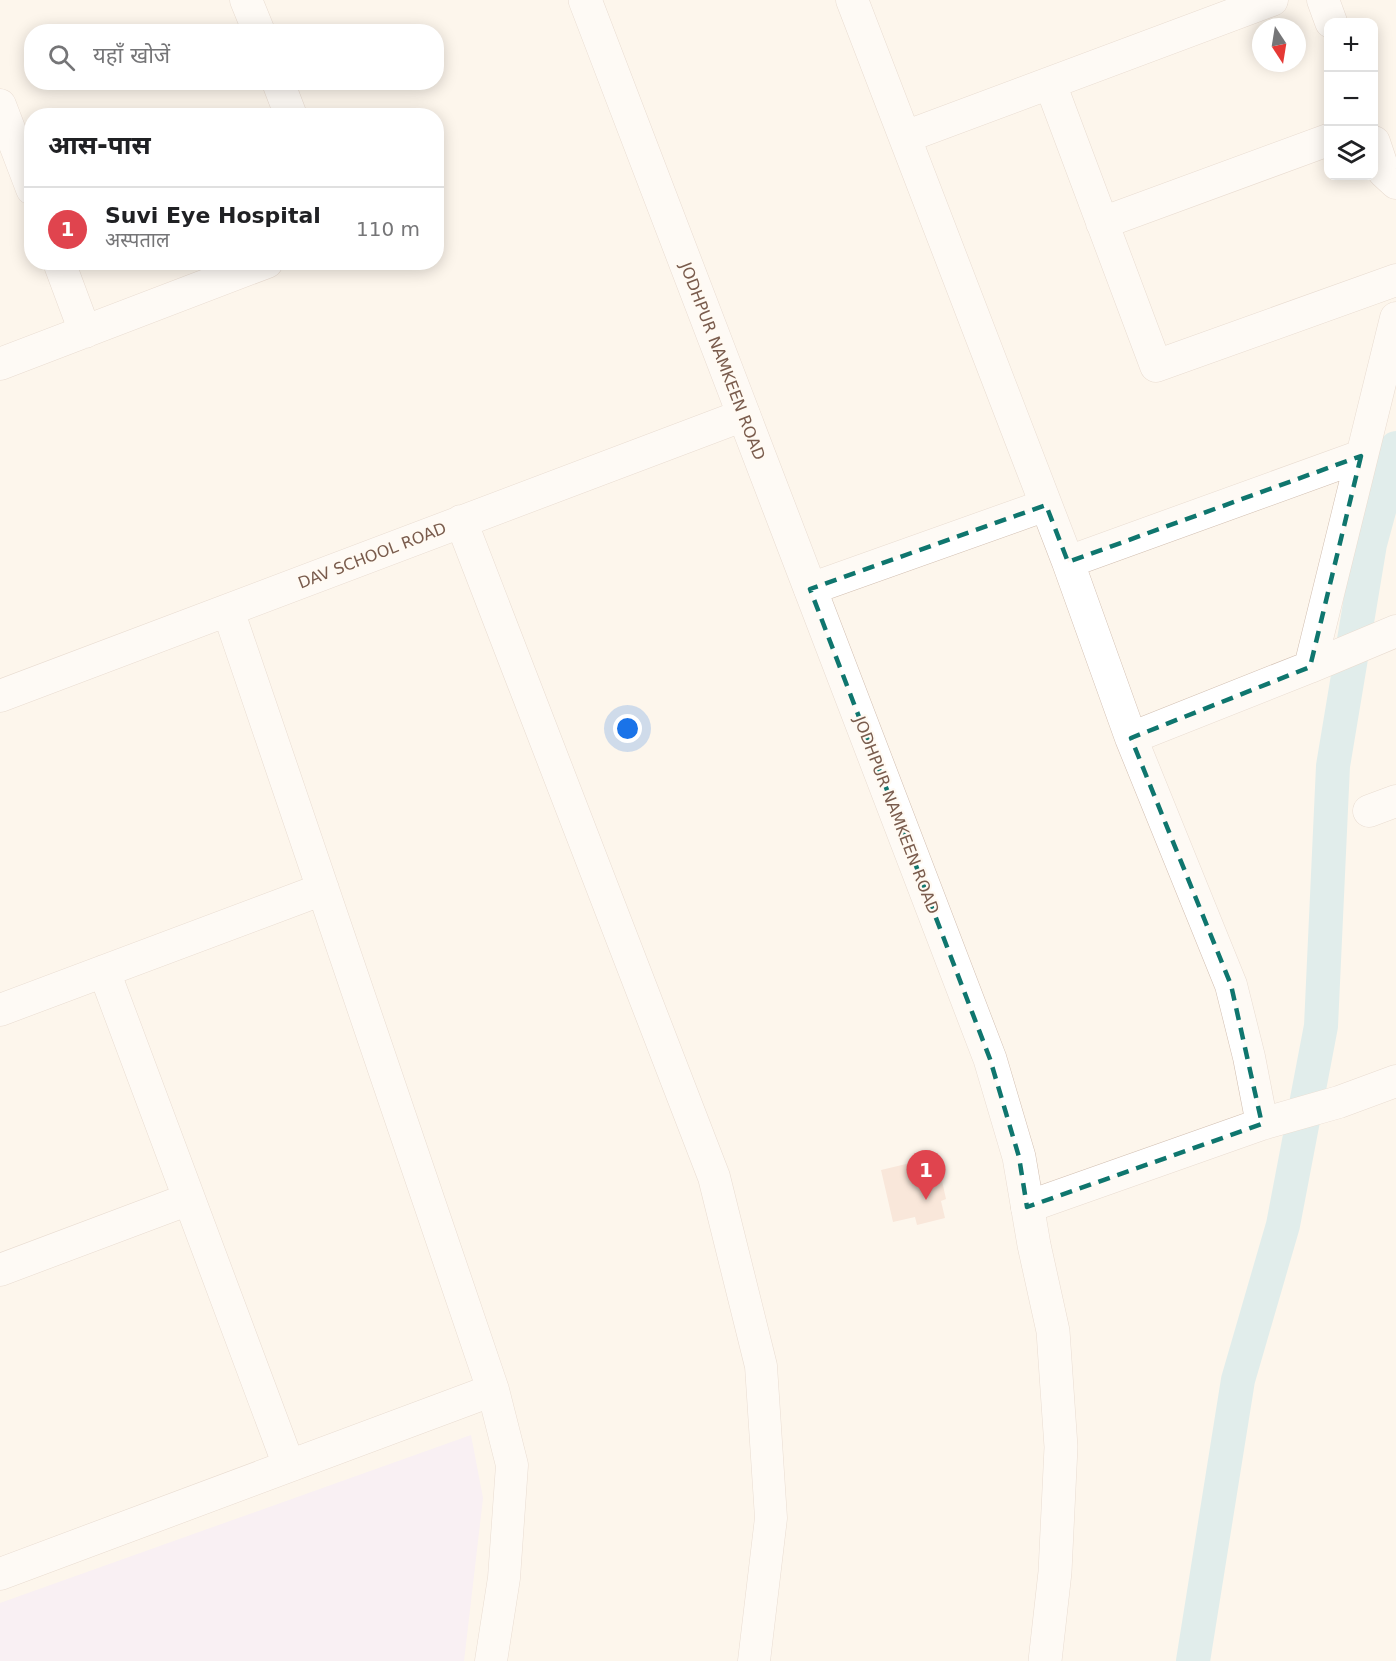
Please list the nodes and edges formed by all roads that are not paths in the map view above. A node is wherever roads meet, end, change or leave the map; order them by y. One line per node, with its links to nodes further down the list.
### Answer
1 (246, 0): 7 (street)
2 (585, 0): 24 (street, JODHPUR NAMKEEN ROAD)
3 (852, 0): 12 (street)
4 (1272, 0): 8 (street)
5 (1323, 0): 6 (street)
6 (1330, 18)
7 (256, 24)
8 (1050, 83): 12 (street); 17 (street)
9 (282, 90): 11 (street)
10 (0, 105): 15 (street)
11 (288, 108)
12 (905, 137): 26 (street)
13 (1324, 142): 17 (street)
14 (1378, 154): 16 (street)
15 (24, 168)
16 (1396, 183)
17 (1102, 223): 20 (street)
18 (62, 270): 22 (street)
19 (246, 270): 22 (street)
20 (1396, 280)
21 (1396, 318): 25 (street)
22 (85, 332): 23 (street)
23 (0, 364)
24 (744, 415): 27 (street, DAV SCHOOL ROAD); 29 (street, JODHPUR NAMKEEN ROAD)
25 (1361, 456): 28 (street); 32 (street)
26 (1046, 505): 28 (street); 29 (street)
27 (461, 522): 30 (street, DAV SCHOOL ROAD); 47 (street)
28 (1068, 562): 34 (street)
29 (810, 589): 41 (street, JODHPUR NAMKEEN ROAD)
30 (228, 610): 33 (street, DAV SCHOOL ROAD); 35 (street)
31 (1388, 635): 32 (street)
32 (1323, 662): 34 (street)
33 (0, 696)
34 (1131, 738): 39 (street)
35 (323, 889): 36 (street); 43 (street)
36 (104, 971): 37 (street); 40 (street)
37 (0, 1010)
38 (1396, 1081): 39 (street)
39 (1266, 1122): 41 (street)
40 (189, 1199): 42 (street); 44 (street)
41 (1027, 1208): 48 (street, JODHPUR NAMKEEN ROAD)
42 (0, 1270)
43 (493, 1390): 44 (street); 46 (street)
44 (289, 1466): 45 (street)
45 (0, 1574)
46 (491, 1661)
47 (754, 1661)
48 (1045, 1661)

